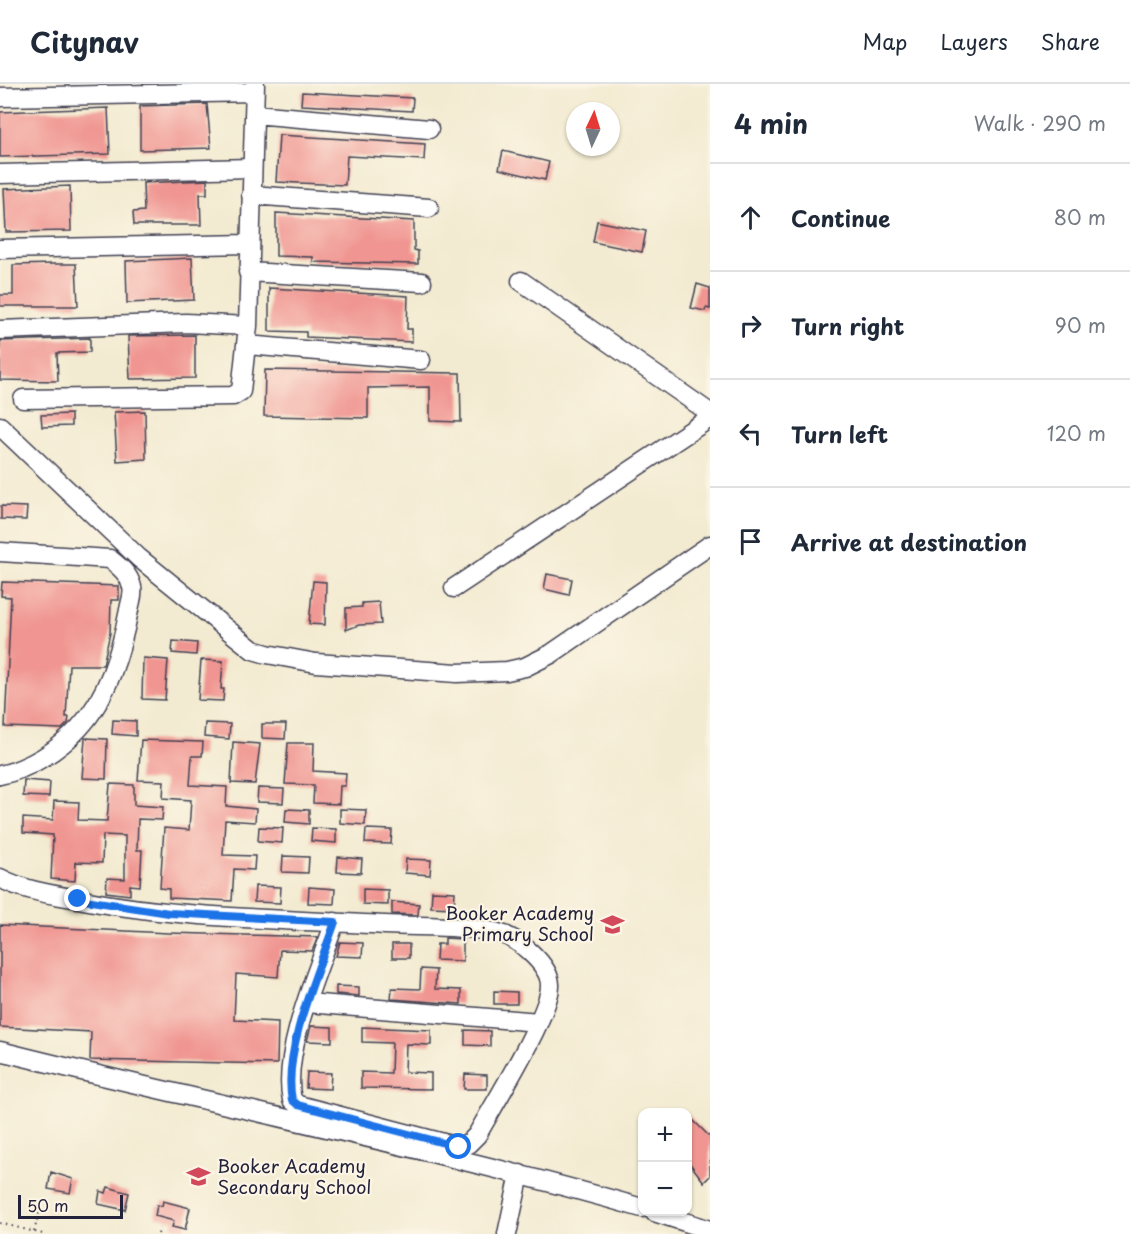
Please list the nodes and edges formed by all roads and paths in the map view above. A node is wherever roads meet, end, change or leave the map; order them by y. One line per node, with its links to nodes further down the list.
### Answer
1 (255, 88): 2 (street); 3 (street)
2 (0, 98)
3 (254, 114): 4 (street); 5 (street)
4 (429, 129)
5 (252, 168): 6 (street); 7 (street)
6 (0, 174)
7 (251, 195): 8 (street); 9 (street)
8 (429, 208)
9 (249, 244): 10 (street); 11 (street)
10 (0, 249)
11 (248, 272): 13 (street); 14 (street)
12 (521, 280): 19 (street)
13 (422, 282)
14 (248, 326): 15 (street); 16 (street)
15 (0, 330)
16 (246, 345): 17 (street); 18 (street)
17 (421, 360)
18 (23, 399)
19 (710, 412)
20 (710, 418): 24 (street)
21 (0, 426): 22 (street)
22 (710, 545)
23 (0, 552): 25 (street)
24 (454, 588)
25 (0, 775)
26 (0, 878): 27 (street)
27 (335, 922): 28 (street); 29 (street)
28 (307, 1003): 29 (street); 29 (street)
29 (539, 1022)
30 (0, 1051): 31 (street)
31 (520, 1174): 33 (street); 42 (street)
32 (43, 1198): 39 (path)
33 (638, 1207)
34 (666, 1216): 38 (street)
35 (1, 1223): 37 (path); 39 (path)
36 (160, 1228): 41 (path)
37 (0, 1230)
38 (710, 1230)
39 (34, 1232): 40 (path)
40 (43, 1234)
41 (158, 1234)
42 (507, 1234)

